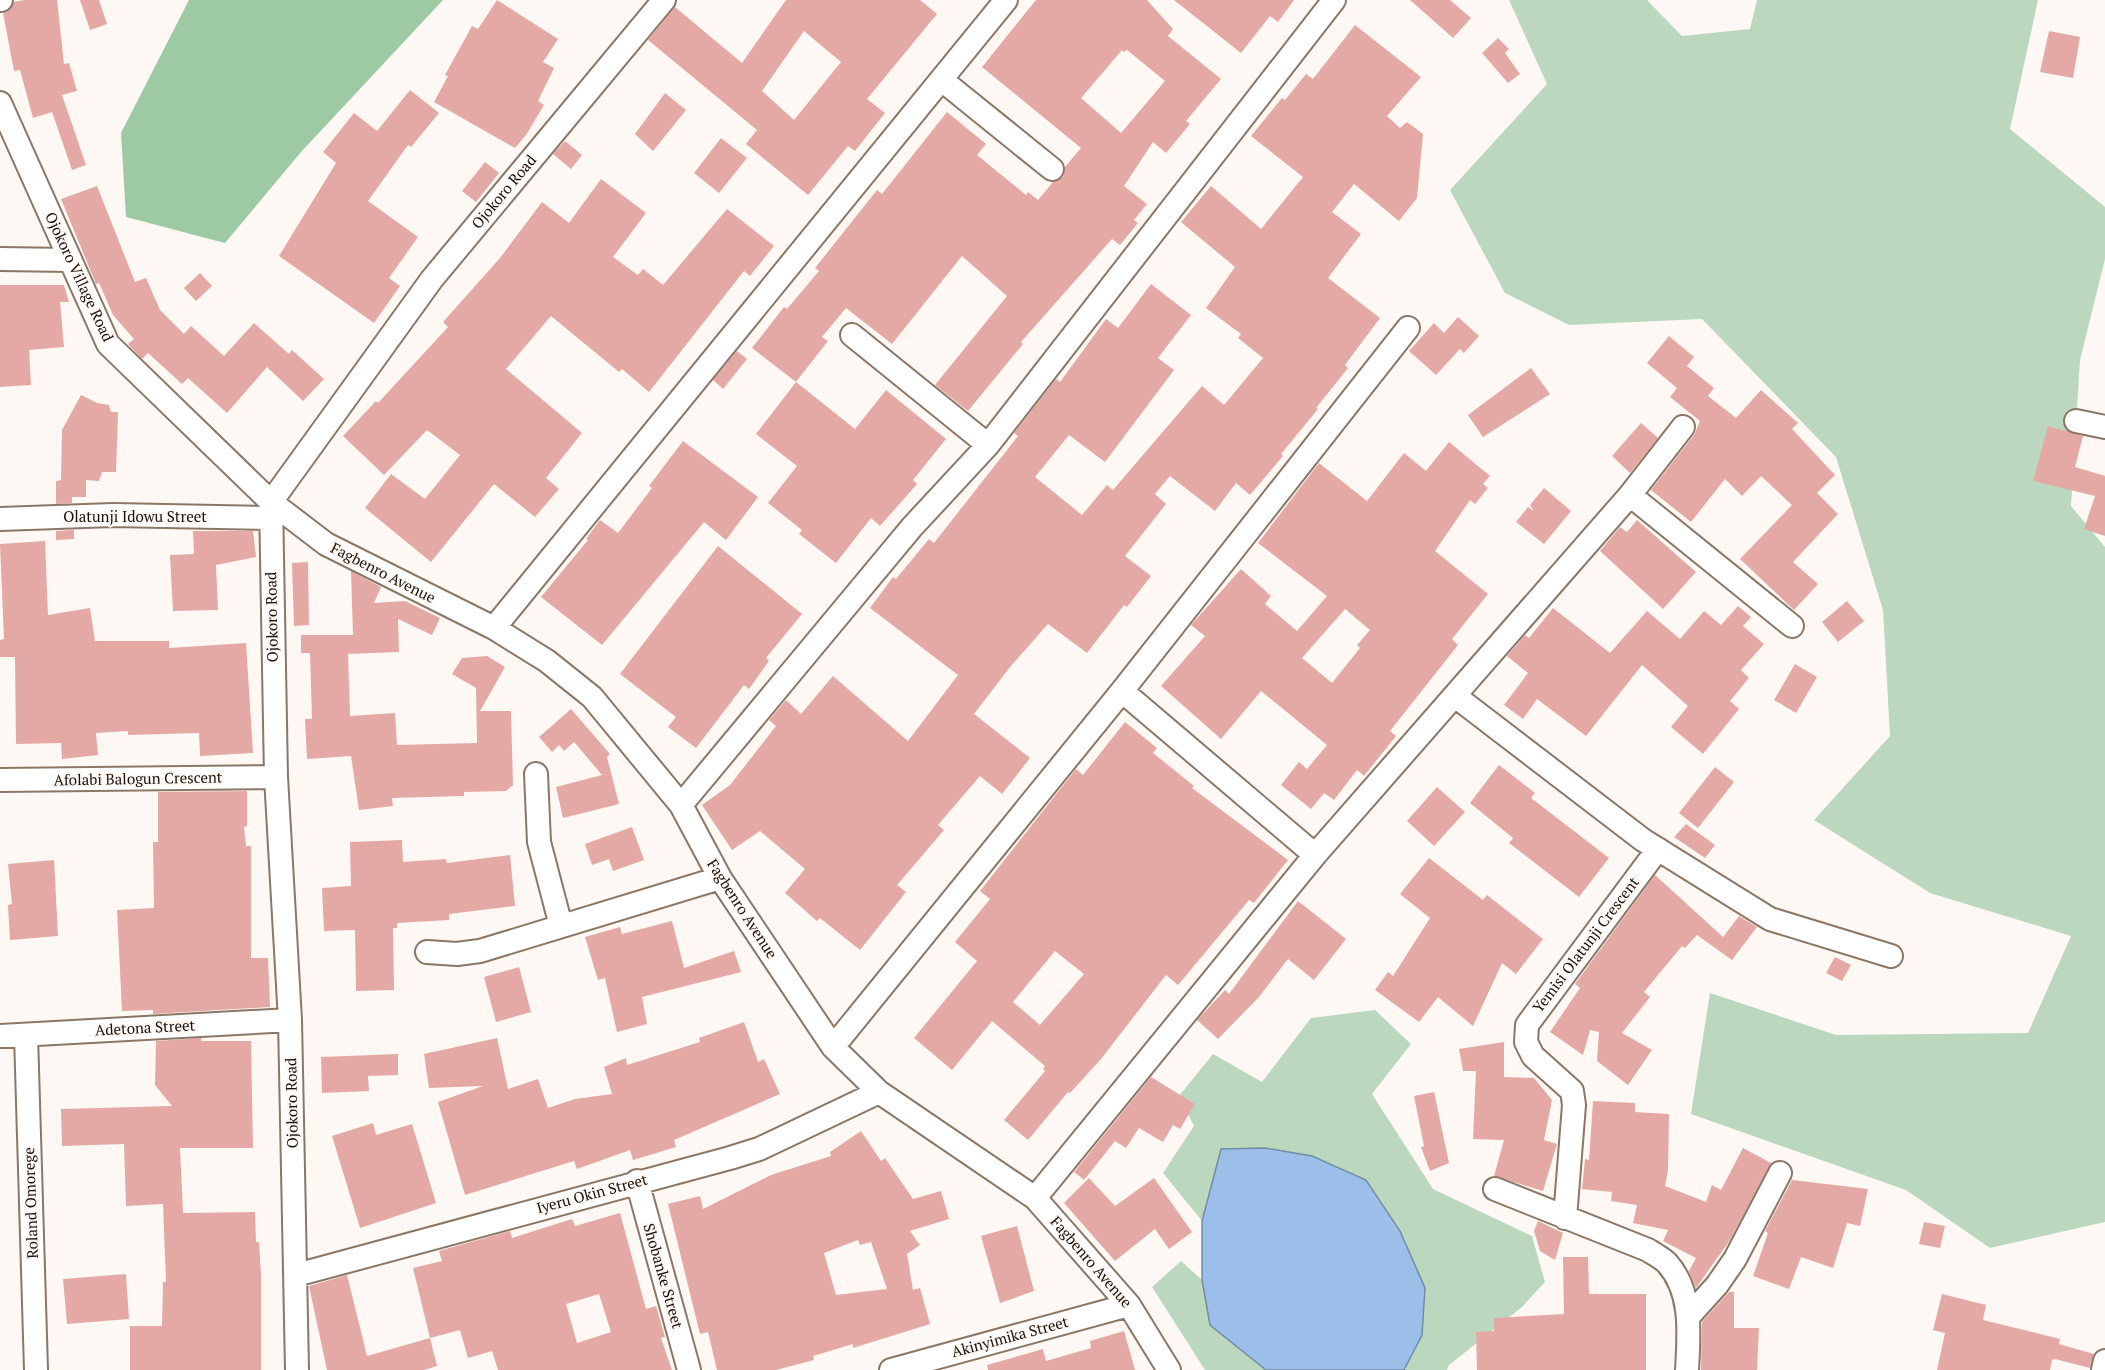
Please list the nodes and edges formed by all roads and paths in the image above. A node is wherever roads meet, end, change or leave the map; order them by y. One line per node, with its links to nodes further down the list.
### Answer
1 (664, 0): 16 (street, Ojokoro Road)
2 (1006, 0): 4 (street)
3 (1334, 0): 14 (street)
4 (943, 81): 6 (street); 19 (street)
5 (0, 104): 8 (street, Ojokoro Village Road)
6 (1052, 169)
7 (0, 259): 8 (street)
8 (70, 260): 16 (street, Ojokoro Village Road)
9 (1408, 328): 20 (street)
10 (852, 335): 14 (street)
11 (2076, 421): 13 (street)
12 (1683, 427): 15 (street)
13 (2105, 427)
14 (988, 445): 25 (street)
15 (1630, 495): 18 (street); 21 (street)
16 (270, 510): 17 (street, Olatunji Idowu Street); 19 (street, Fagbenro Avenue); 23 (street, Ojokoro Road)
17 (0, 519)
18 (1792, 626)
19 (494, 628): 25 (street, Fagbenro Avenue)
20 (1122, 691): 27 (street); 35 (street)
21 (1455, 696): 26 (street); 27 (street)
22 (536, 774): 29 (street)
23 (276, 777): 24 (street, Afolabi Balogun Crescent); 32 (street, Ojokoro Road)
24 (0, 780)
25 (681, 805): 28 (street, Fagbenro Avenue)
26 (1658, 849): 31 (street); 41 (street, Yemisi Olatunji Crescent)
27 (1315, 855): 40 (street)
28 (720, 878): 29 (street); 35 (street, Fagbenro Avenue)
29 (561, 926): 30 (street)
30 (427, 952)
31 (1891, 956)
32 (290, 1020): 33 (street, Adetona Street); 42 (street, Ojokoro Road)
33 (26, 1035): 34 (street, Adetona Street); 46 (street, Roland Omorege)
34 (0, 1036)
35 (833, 1047): 36 (street, Fagbenro Avenue)
36 (879, 1092): 38 (street, Iyeru Okin Street); 40 (street, Fagbenro Avenue)
37 (1780, 1173): 44 (street)
38 (637, 1181): 42 (street, Iyeru Okin Street); 48 (street, Shobanke Street)
39 (1494, 1189): 41 (street)
40 (1035, 1198): 43 (street, Fagbenro Avenue)
41 (1565, 1218): 44 (street)
42 (296, 1275): 47 (street, Ojokoro Road)
43 (1129, 1305): 49 (street, Akinyimika Street); 50 (street, Fagbenro Avenue)
44 (1690, 1315): 51 (street)
45 (2105, 1362): 52 (street)
46 (36, 1370)
47 (297, 1370)
48 (689, 1370)
49 (891, 1370)
50 (1169, 1370)
51 (1687, 1370)
52 (2103, 1370)

